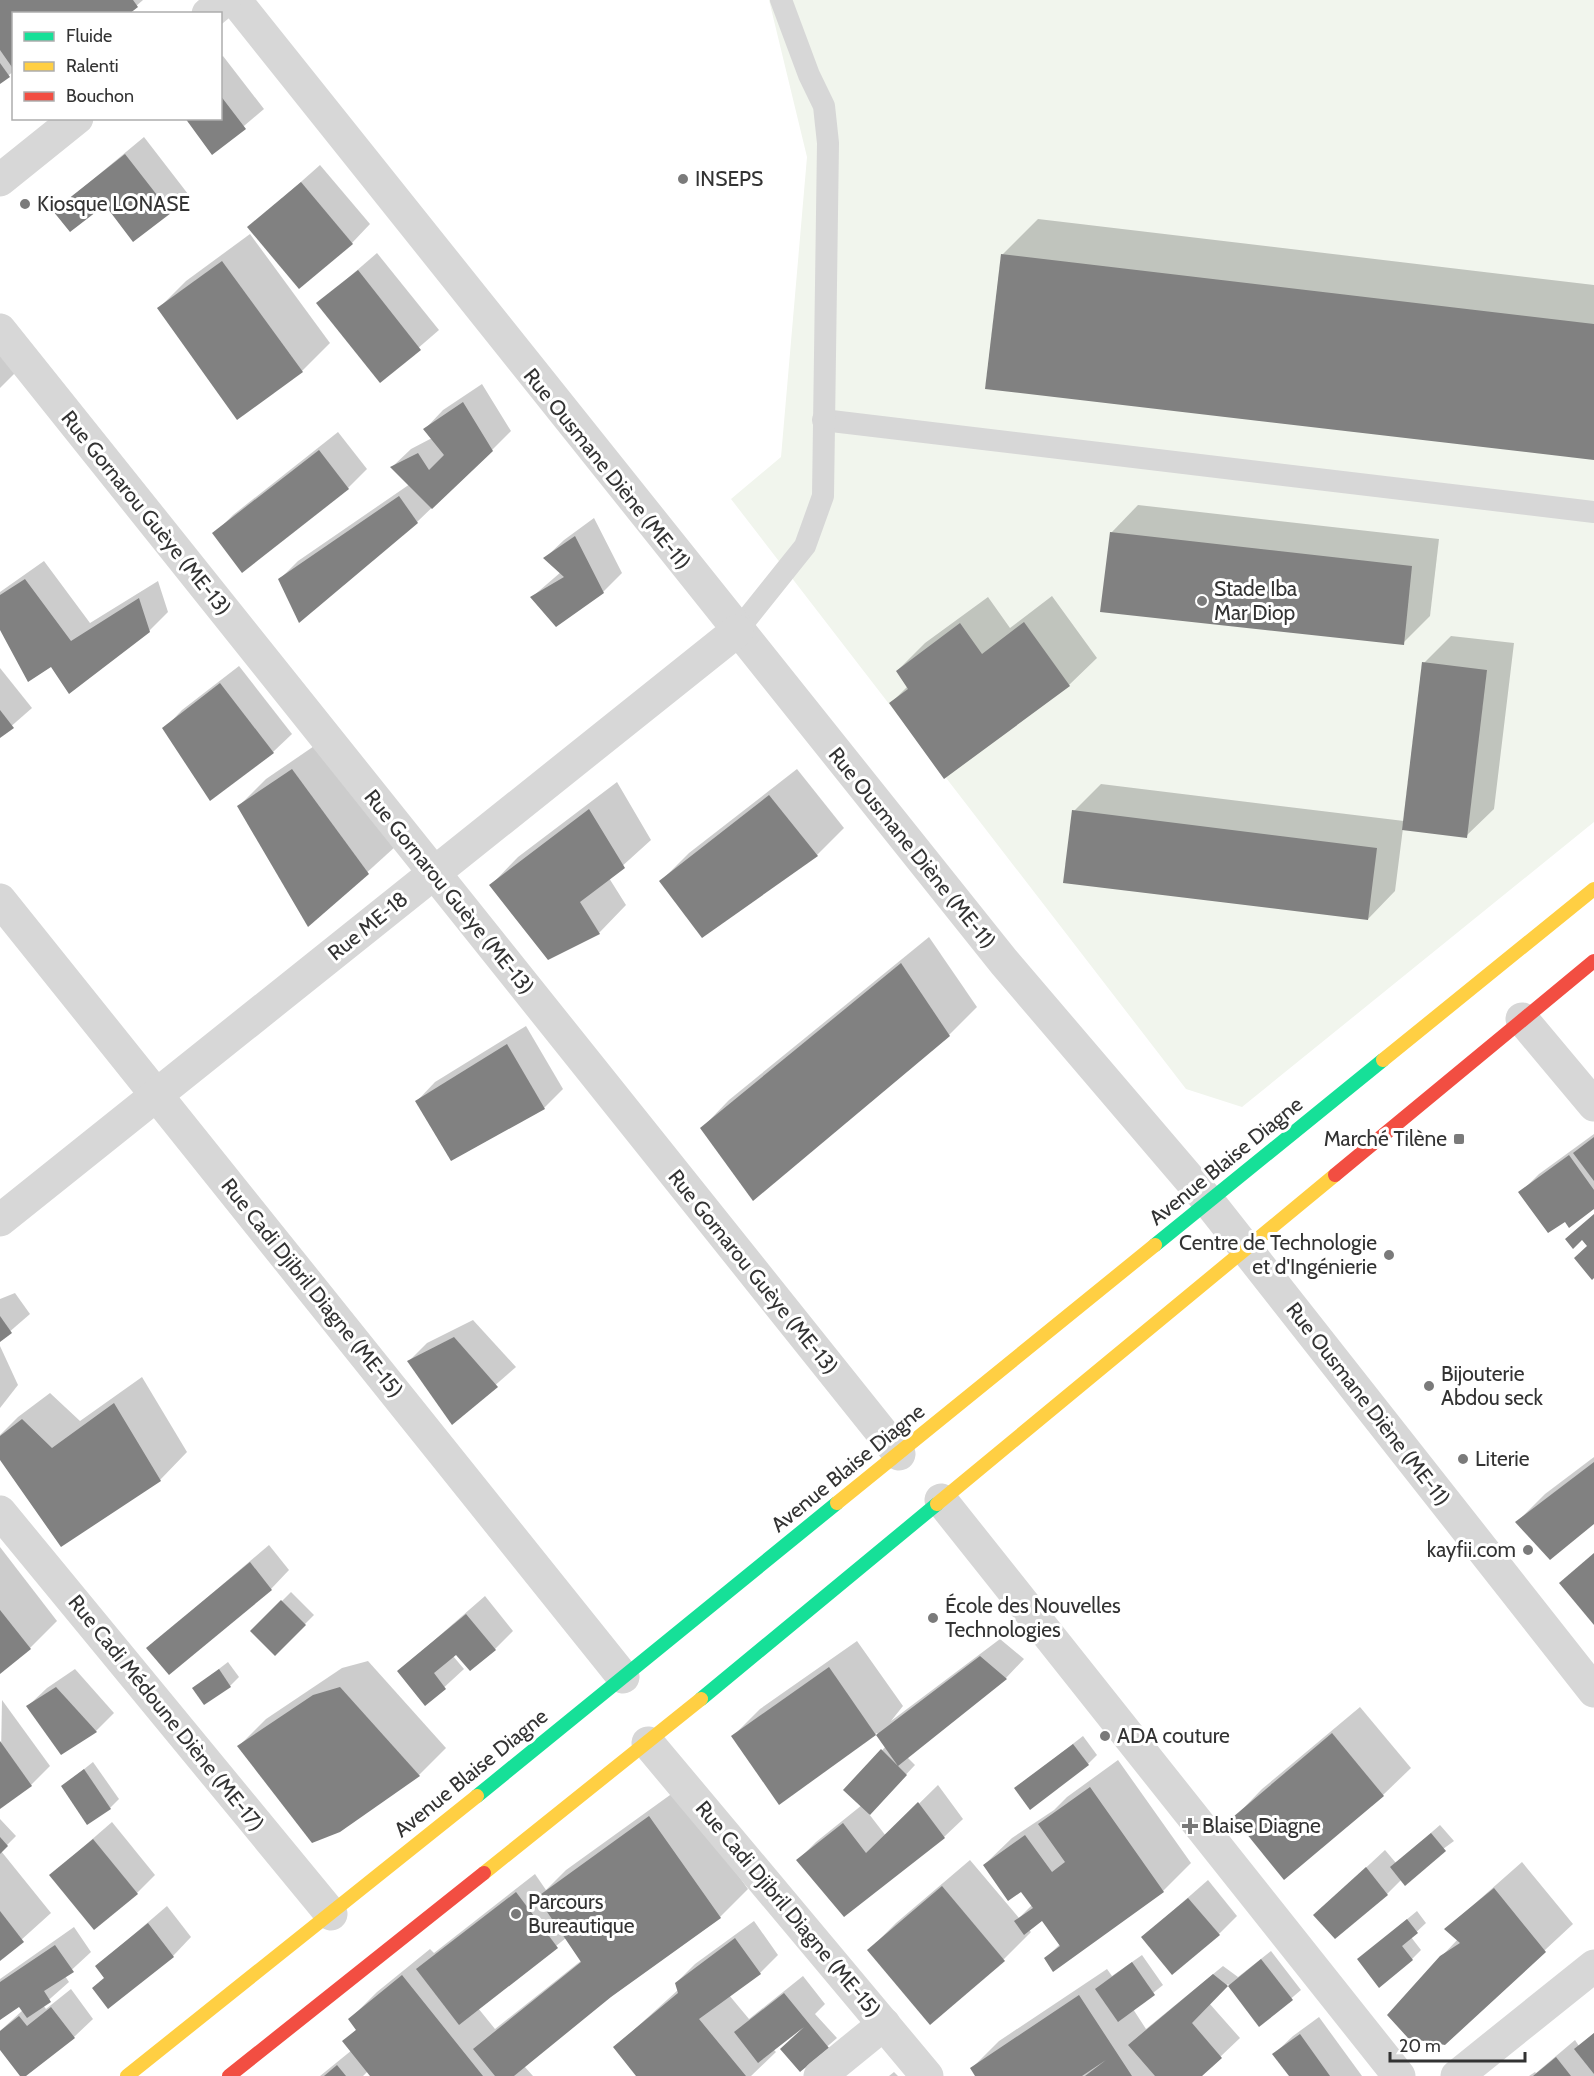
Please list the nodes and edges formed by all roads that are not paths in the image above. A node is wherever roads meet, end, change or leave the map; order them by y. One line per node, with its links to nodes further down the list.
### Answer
1 (225, 0): 4 (street)
2 (235, 0): 10 (street, Rue Ousmane Diène (ME-11))
3 (782, 0): 8 (lane)
4 (210, 12)
5 (75, 120): 6 (street)
6 (0, 180)
7 (0, 330): 11 (street, Rue Gornarou Guèye (ME-13))
8 (823, 420): 9 (lane); 10 (lane)
9 (1594, 512)
10 (737, 631): 11 (street, Rue ME-18); 18 (street, Rue Ousmane Diène (ME-11))
11 (434, 873): 16 (street, Rue ME-18); 21 (street, Rue Gornarou Guèye (ME-13))
12 (1594, 889): 18 (main road, Avenue Blaise Diagne)
13 (0, 900): 16 (street, Rue Cadi Djibril Diagne (ME-15))
14 (1594, 961): 15 (main road)
15 (1522, 1019): 17 (street); 20 (main road)
16 (157, 1095): 19 (street, Rue ME-18); 24 (street, Rue Cadi Djibril Diagne (ME-15))
17 (1594, 1105)
18 (1209, 1202): 20 (street, Rue Ousmane Diène (ME-11)); 21 (main road, Avenue Blaise Diagne)
19 (0, 1220)
20 (1246, 1249): 22 (main road); 25 (street, Rue Ousmane Diène (ME-11))
21 (899, 1454): 24 (main road, Avenue Blaise Diagne)
22 (941, 1500): 26 (main road); 34 (street)
23 (0, 1512): 27 (street, Rue Cadi Médoune Diène (ME-17))
24 (623, 1677): 27 (main road, Avenue Blaise Diagne)
25 (1594, 1691)
26 (648, 1743): 29 (street, Rue Cadi Djibril Diagne (ME-15)); 31 (main road)
27 (331, 1914): 30 (main road, Avenue Blaise Diagne)
28 (1594, 1966): 35 (street)
29 (884, 2024): 32 (street); 33 (street, Rue Cadi Djibril Diagne (ME-15))
30 (127, 2076)
31 (229, 2076)
32 (820, 2076)
33 (927, 2076)
34 (1399, 2076)
35 (1457, 2076)

